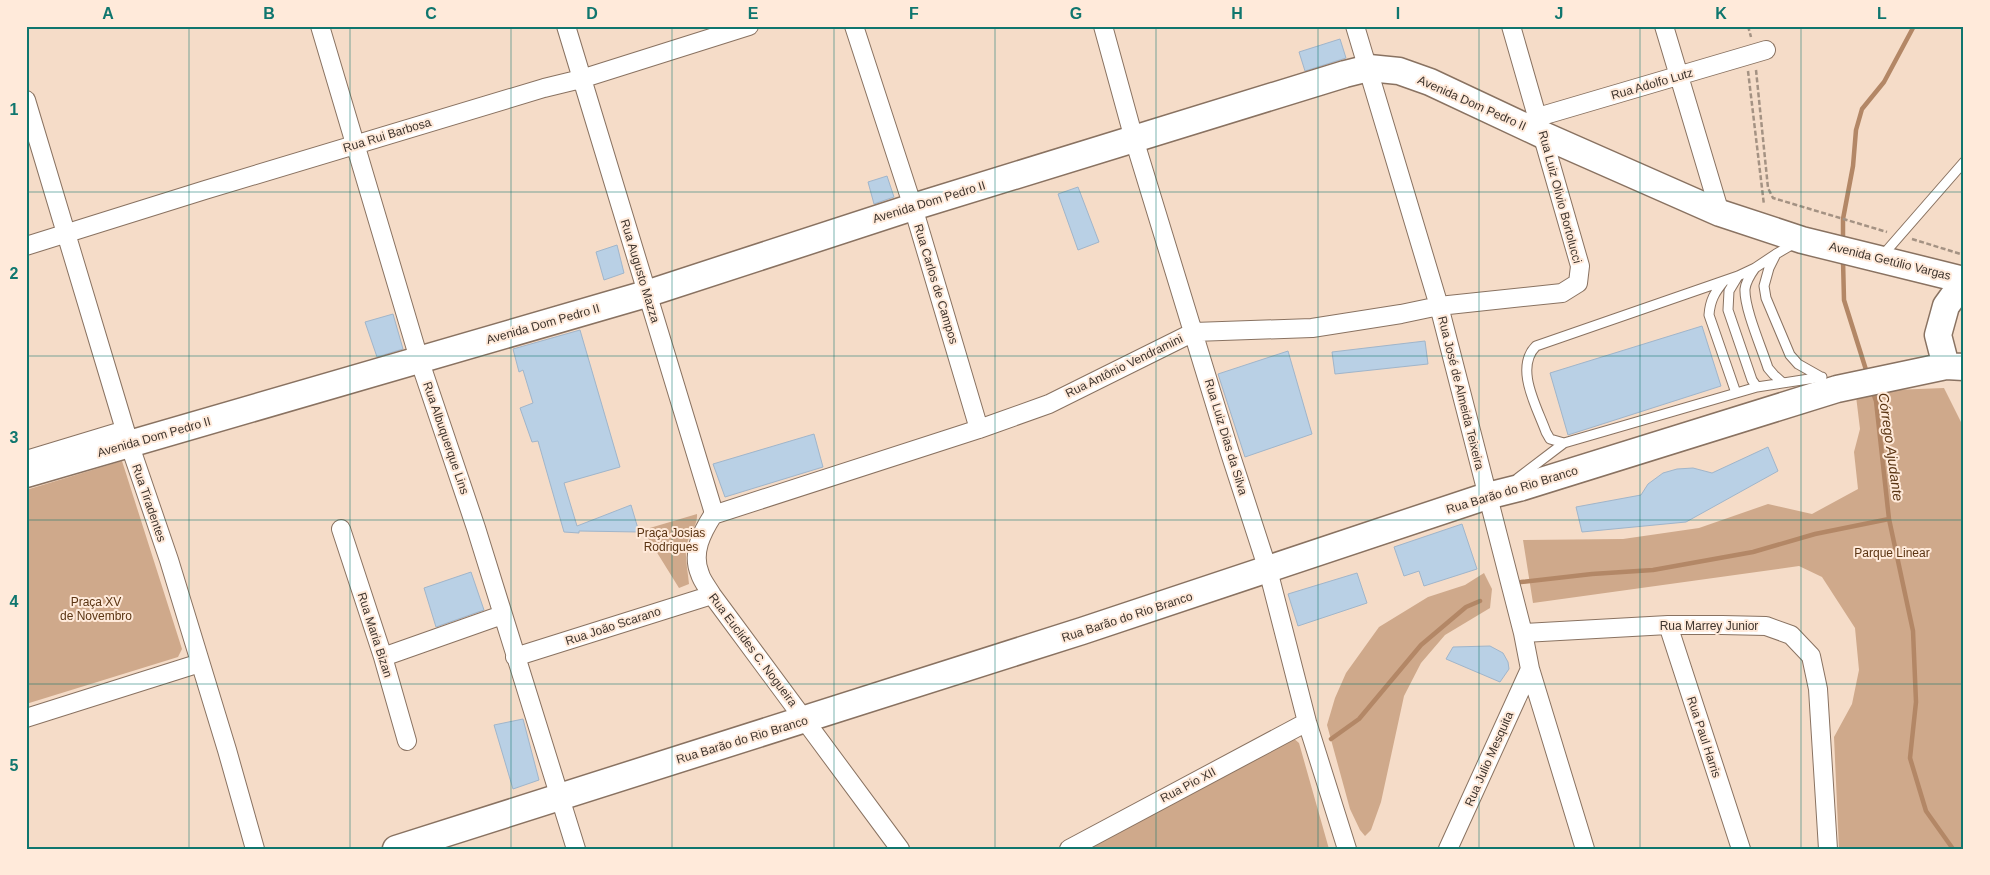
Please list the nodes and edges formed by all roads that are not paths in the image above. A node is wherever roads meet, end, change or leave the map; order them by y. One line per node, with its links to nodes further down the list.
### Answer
1 (320, 26): 16 (street, Rua Albuquerque Lins)
2 (566, 26): 12 (street, Rua Augusto Mazza)
3 (749, 26): 12 (street, Rua Rui Barbosa)
4 (854, 26): 18 (street, Rua Carlos de Campos)
5 (1103, 26): 15 (street, Rua Luiz Dias da Silva)
6 (1355, 26): 10 (street, Rua José de Almeida Teixeira)
7 (1511, 26): 14 (street, Rua Luiz Olivio Bortolucci)
8 (1664, 26): 11 (street)
9 (1760, 52): 11 (street, Rua Adolfo Lutz)
10 (1369, 68): 14 (main road, Avenida Dom Pedro II); 15 (main road, Avenida Dom Pedro II); 31 (street, Rua José de Almeida Teixeira)
11 (1680, 76): 14 (street, Rua Adolfo Lutz); 19 (street)
12 (582, 79): 16 (street, Rua Rui Barbosa); 30 (street, Rua Augusto Mazza)
13 (26, 100): 20 (street, Rua Tiradentes)
14 (1541, 126): 19 (main road, Avenida Dom Pedro II); 29 (street, Rua Luiz Olivio Bortolucci)
15 (1134, 138): 18 (main road, Avenida Dom Pedro II); 32 (street, Rua Luiz Dias da Silva)
16 (356, 144): 20 (street, Rua Rui Barbosa); 33 (street, Rua Albuquerque Lins)
17 (1964, 162): 24 (lane)
18 (913, 207): 30 (main road, Avenida Dom Pedro II); 40 (street, Rua Carlos de Campos)
19 (1720, 213): 21 (main road, Avenida Dom Pedro II)
20 (67, 233): 22 (street, Rua Rui Barbosa); 41 (street, Rua Tiradentes)
21 (1810, 241): 23 (lane); 24 (main road, Avenida Getúlio Vargas)
22 (26, 246)
23 (1776, 254): 25 (lane); 35 (lane)
24 (1880, 258): 28 (main road, Avenida Getúlio Vargas)
25 (1755, 268): 26 (lane); 36 (lane)
26 (1738, 276): 27 (lane); 38 (lane)
27 (1724, 280): 39 (lane); 42 (lane)
28 (1964, 280): 34 (main road)
29 (1578, 283): 31 (street, Rua Antônio Vendramini)
30 (646, 294): 33 (main road, Avenida Dom Pedro II); 46 (street, Rua Augusto Mazza)
31 (1440, 306): 32 (street, Rua Antônio Vendramini); 45 (street, Rua José de Almeida Teixeira)
32 (1194, 332): 40 (street, Rua Antônio Vendramini); 48 (street, Rua Luiz Dias da Silva)
33 (419, 359): 41 (main road, Avenida Dom Pedro II); 50 (street, Rua Albuquerque Lins)
34 (1960, 367): 37 (main road)
35 (1822, 377): 36 (lane); 37 (lane)
36 (1784, 383): 38 (lane)
37 (1854, 386): 45 (main road, Rua Barão do Rio Branco)
38 (1757, 387): 39 (lane)
39 (1736, 393): 42 (lane)
40 (979, 429): 46 (street, Rua Antônio Vendramini)
41 (127, 436): 43 (street); 44 (main road, Avenida Dom Pedro II); 55 (street, Rua Tiradentes)
42 (1564, 443): 45 (lane)
43 (26, 460)
44 (26, 474)
45 (1492, 495): 48 (main road, Rua Barão do Rio Branco); 52 (street, Rua José de Almeida Teixeira)
46 (713, 515): 49 (street, Rua Euclides C. Nogueira)
47 (340, 529): 53 (street, Rua Maria Bizan)
48 (1268, 570): 58 (main road, Rua Barão do Rio Branco); 59 (street, Rua Luiz Dias da Silva)
49 (712, 595): 54 (street, Rua João Scarano); 58 (street, Rua Euclides C. Nogueira)
50 (502, 615): 53 (street); 54 (street, Rua Albuquerque Lins)
51 (1668, 625): 52 (street, Rua Marrey Junior); 70 (street, Rua Paul Harris); 71 (street, Rua Marrey Junior)
52 (1523, 634): 56 (street, Rua José de Almeida Teixeira)
53 (383, 657): 60 (street, Rua Maria Bizan)
54 (515, 657): 61 (street, Rua Albuquerque Lins)
55 (200, 663): 57 (street); 62 (street, Rua Tiradentes)
56 (1530, 669): 68 (street, Rua Julio Mesquita); 69 (street, Rua José de Almeida Teixeira)
57 (26, 718)
58 (806, 720): 61 (main road, Rua Barão do Rio Branco); 65 (street, Rua Euclides C. Nogueira)
59 (1307, 722): 66 (street, Rua Pio XII); 67 (street, Rua Luiz Dias da Silva)
60 (407, 741)
61 (560, 798): 63 (main road, Rua Barão do Rio Branco); 64 (street, Rua Albuquerque Lins)
62 (256, 849)
63 (396, 849)
64 (576, 849)
65 (900, 849)
66 (1070, 849)
67 (1346, 849)
68 (1448, 849)
69 (1585, 849)
70 (1741, 849)
71 (1828, 849)

